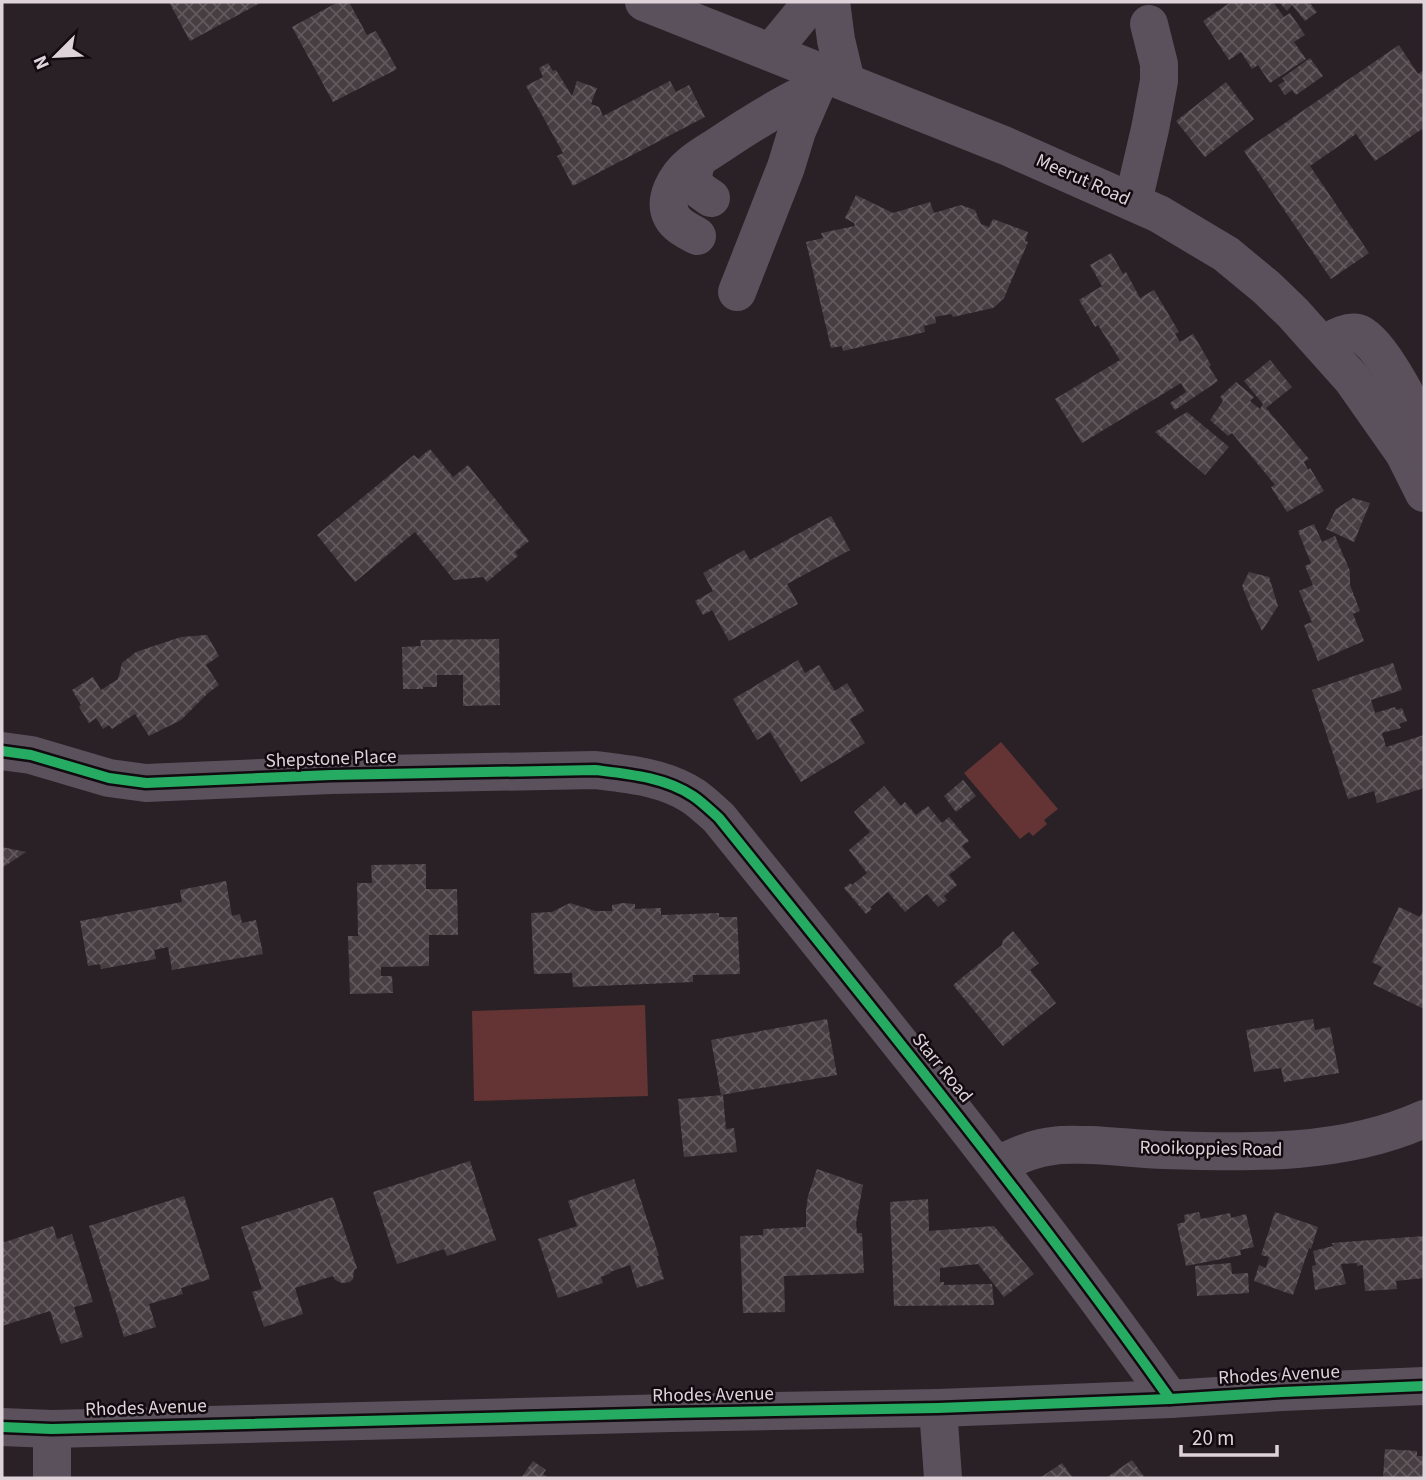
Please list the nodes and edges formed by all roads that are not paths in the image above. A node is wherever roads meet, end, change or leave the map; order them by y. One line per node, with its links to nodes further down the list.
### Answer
1 (644, 2): 5 (street, Meerut Road)
2 (812, 2): 5 (street)
3 (831, 2): 6 (street)
4 (1149, 24): 9 (street)
5 (771, 52): 6 (street, Meerut Road)
6 (828, 81): 7 (street); 9 (street, Meerut Road); 11 (street)
7 (696, 160): 8 (street); 10 (street)
8 (711, 198)
9 (1133, 202): 12 (street, Meerut Road)
10 (697, 236)
11 (737, 292)
12 (1424, 492)
13 (2, 751): 14 (street, Shepstone Place)
14 (663, 781): 16 (street, Starr Road)
15 (1424, 1119): 16 (street, Rooikoppies Road)
16 (997, 1165): 18 (street, Starr Road)
17 (1424, 1385): 18 (street, Rhodes Avenue)
18 (1171, 1399): 19 (street, Rhodes Avenue)
19 (938, 1408): 21 (street, Rhodes Avenue); 23 (street)
20 (2, 1427): 21 (street, Rhodes Avenue)
21 (52, 1429): 22 (street)
22 (52, 1478)
23 (943, 1478)

